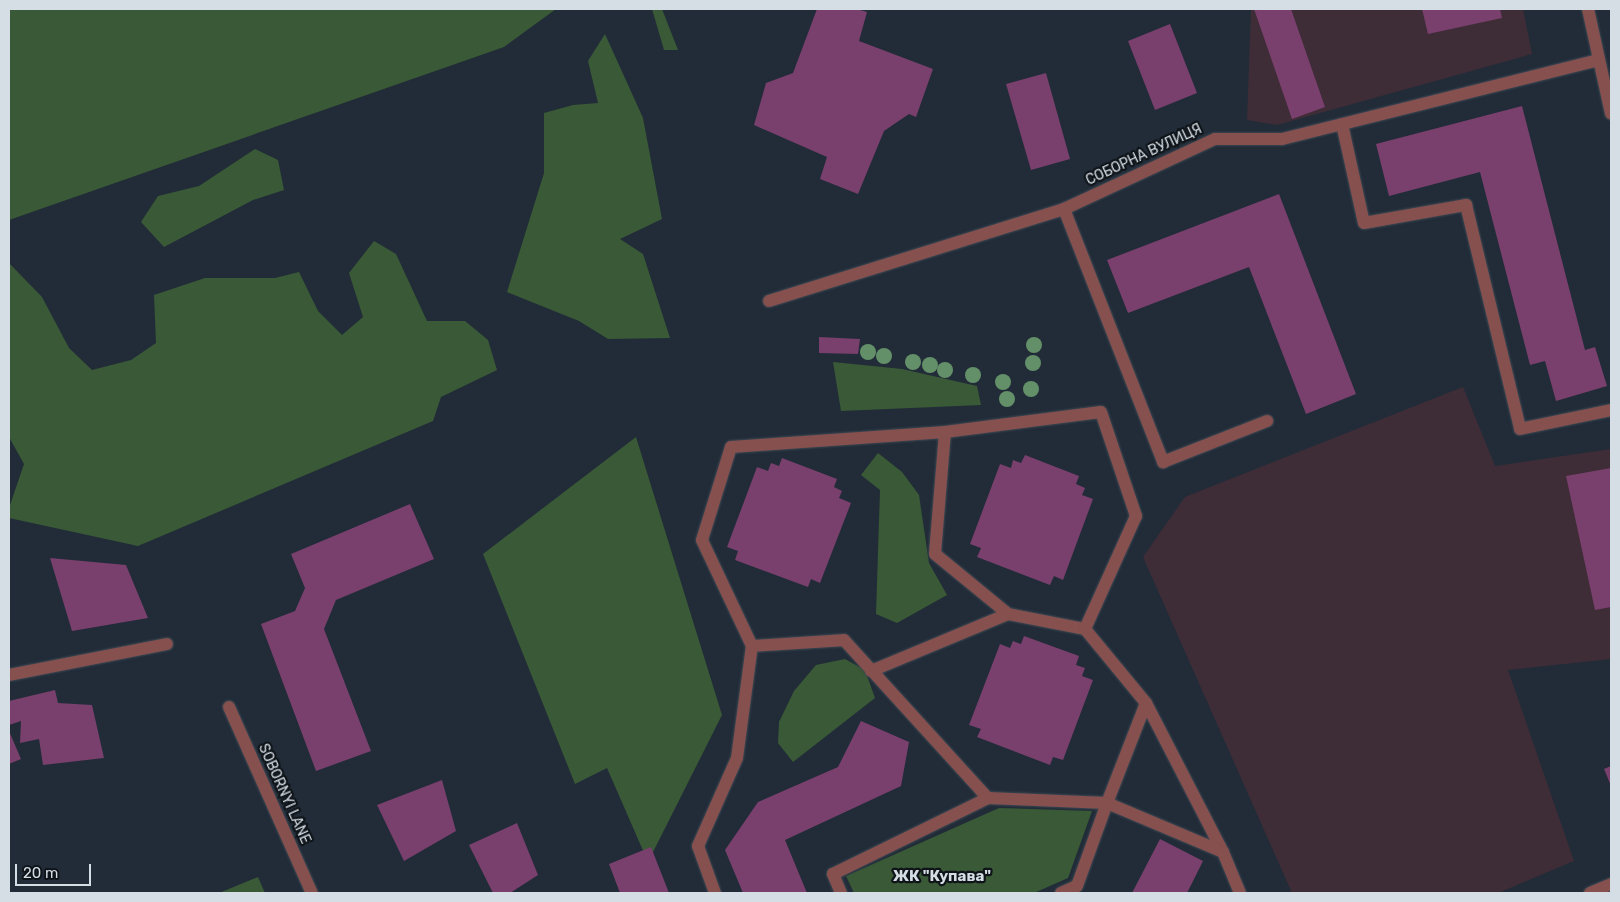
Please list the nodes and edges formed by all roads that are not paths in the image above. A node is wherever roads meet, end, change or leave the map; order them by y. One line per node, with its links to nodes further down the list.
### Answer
1 (1588, 9): 2 (street)
2 (1598, 60): 3 (street); 4 (street, СОБОРНА ВУЛИЦЯ)
3 (1611, 114)
4 (1342, 124): 5 (street, СОБОРНА ВУЛИЦЯ); 7 (street)
5 (1064, 209): 6 (street, СОБОРНА ВУЛИЦЯ); 8 (street)
6 (769, 301)
7 (1611, 410)
8 (1268, 421)
9 (945, 432): 10 (street); 11 (street); 13 (street)
10 (1008, 614): 11 (street); 14 (street)
11 (1084, 629): 16 (street)
12 (167, 644): 15 (street)
13 (752, 646): 14 (street); 23 (street)
14 (871, 671): 18 (street)
15 (9, 675)
16 (1146, 703): 19 (street); 20 (street)
17 (228, 707): 22 (street, SOBORNYI LANE)
18 (988, 798): 19 (street); 24 (street)
19 (1107, 803): 20 (street); 25 (street)
20 (1223, 852): 26 (street)
21 (1611, 884): 27 (street)
22 (312, 893)
23 (715, 893)
24 (841, 893)
25 (1061, 893)
26 (1240, 893)
27 (1590, 893)

